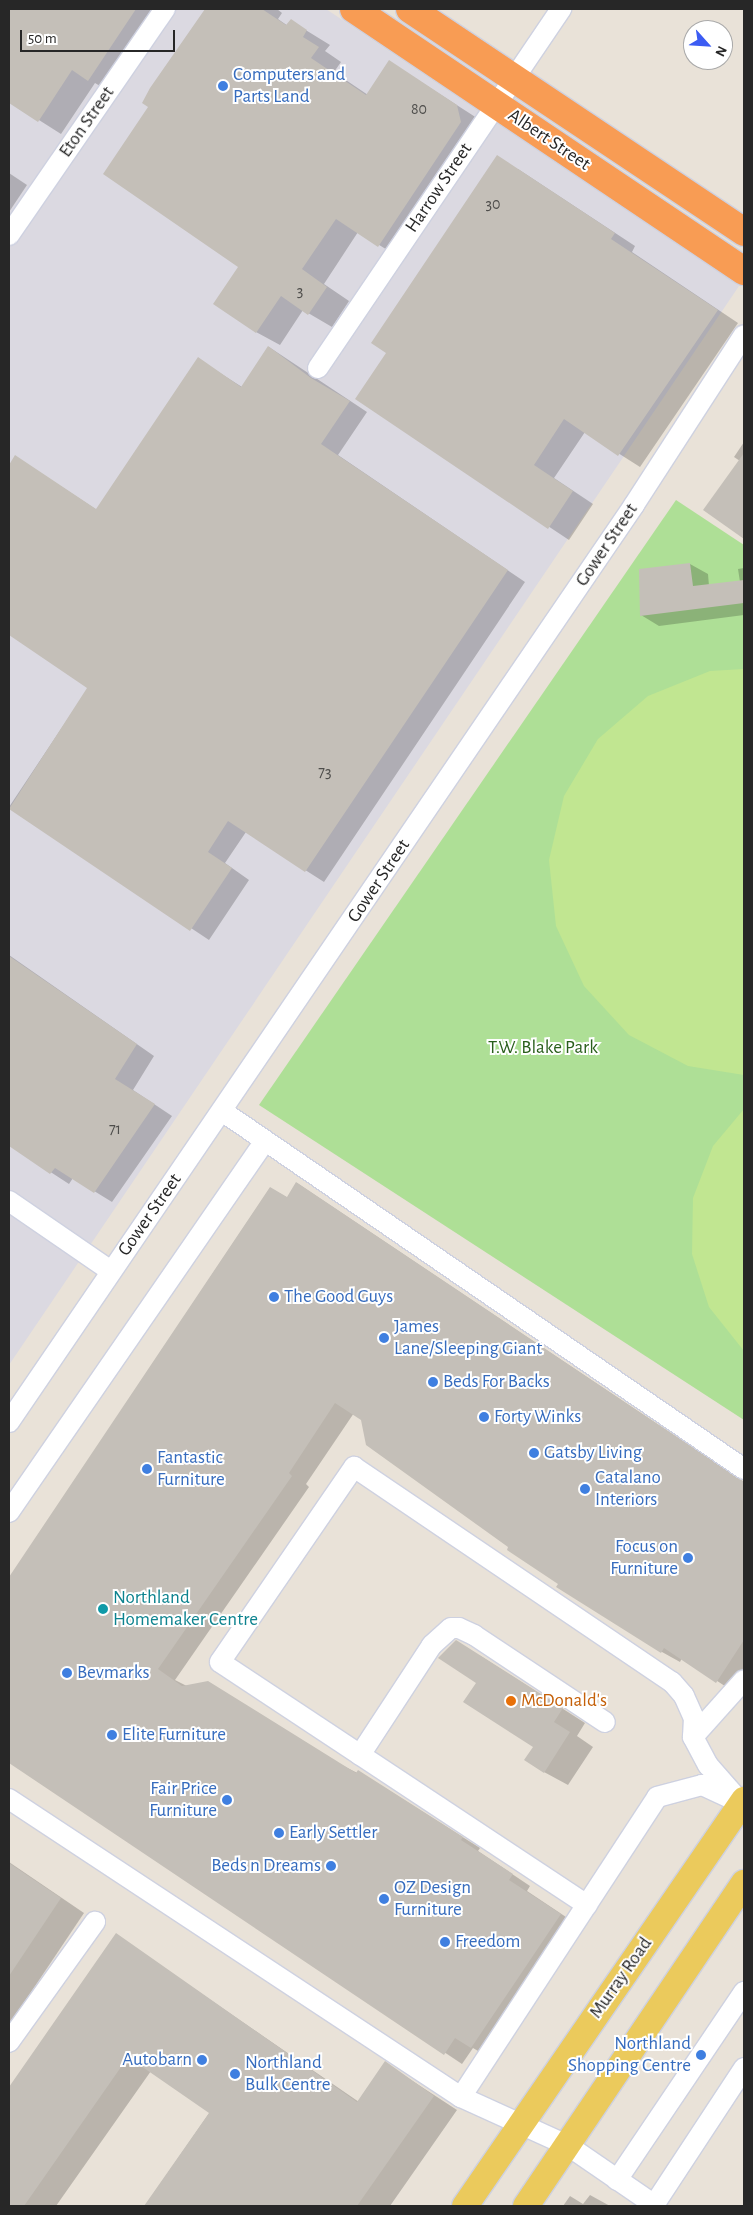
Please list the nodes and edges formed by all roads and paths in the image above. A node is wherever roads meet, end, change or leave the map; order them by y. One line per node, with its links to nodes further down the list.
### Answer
1 (165, 9): 10 (street, Eton Street)
2 (410, 9): 5 (highway, Albert Street)
3 (561, 9): 7 (street, Harrow Street)
4 (359, 10): 6 (highway, Albert Street)
5 (460, 42): 6 (highway); 7 (highway, Albert Street)
6 (442, 68): 8 (highway, Albert Street)
7 (513, 79): 8 (street, Harrow Street); 9 (highway, Albert Street)
8 (495, 104): 11 (highway, Albert Street); 13 (street, Harrow Street)
9 (744, 232)
10 (9, 235)
11 (744, 271)
12 (744, 335): 14 (street, Gower Street)
13 (318, 368)
14 (222, 1111): 15 (street); 17 (street, Gower Street)
15 (265, 1141): 19 (street); 20 (street)
16 (9, 1201): 17 (street)
17 (111, 1271): 18 (street, Gower Street)
18 (9, 1422)
19 (744, 1469)
20 (11, 1503)
21 (744, 1680): 23 (street)
22 (605, 1722): 24 (street)
23 (693, 1737): 24 (street); 26 (street)
24 (360, 1755): 28 (street)
25 (9, 1799): 33 (street)
26 (743, 1803): 28 (street); 34 (main road, Murray Road)
27 (744, 1883): 35 (main road)
28 (587, 1905): 33 (street)
29 (95, 1922): 31 (street)
30 (744, 1992): 36 (street)
31 (9, 2042)
32 (744, 2068): 39 (street)
33 (461, 2097): 34 (street)
34 (520, 2125): 35 (street); 37 (main road, Murray Road)
35 (567, 2145): 36 (street); 38 (main road)
36 (618, 2180): 39 (street)
37 (465, 2206)
38 (526, 2206)
39 (655, 2206)

